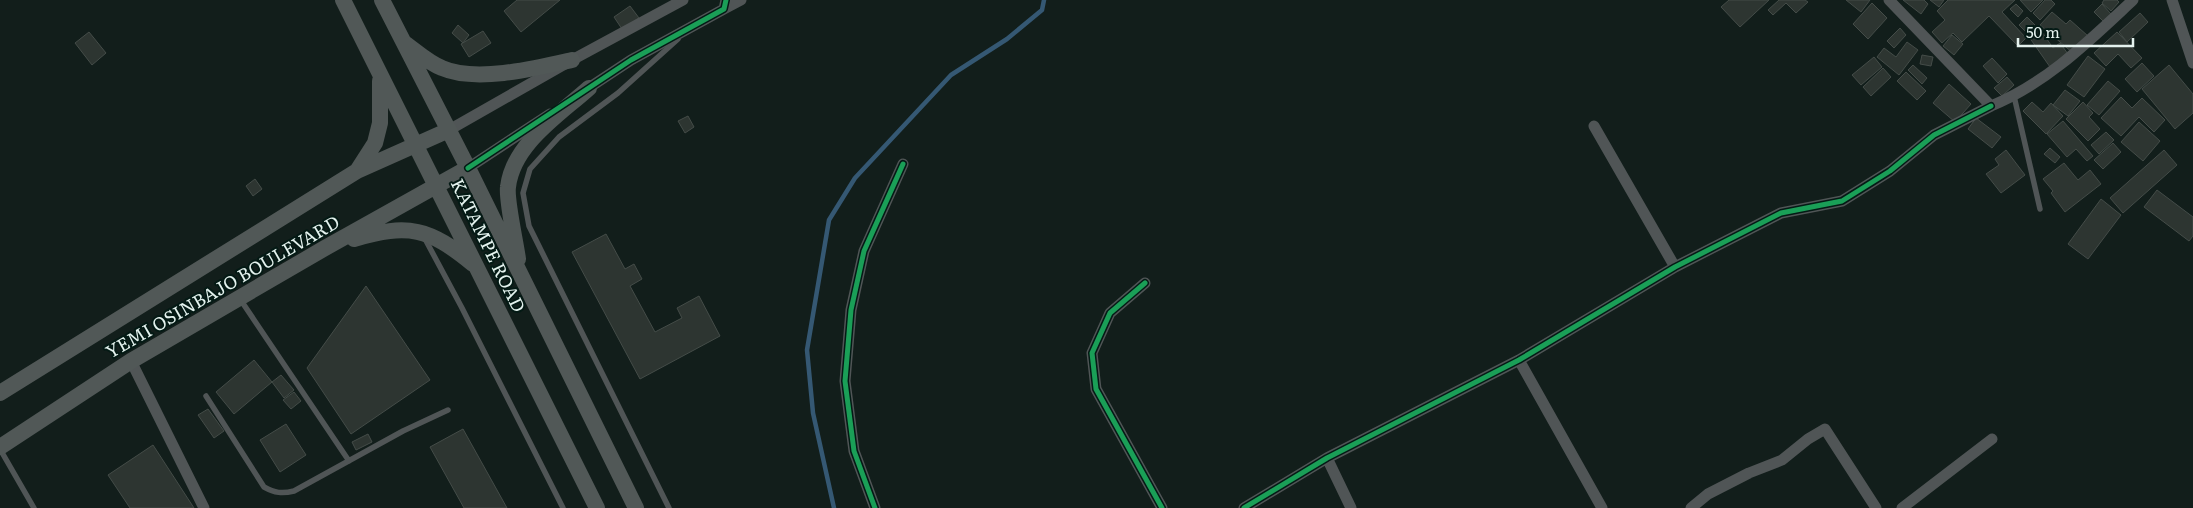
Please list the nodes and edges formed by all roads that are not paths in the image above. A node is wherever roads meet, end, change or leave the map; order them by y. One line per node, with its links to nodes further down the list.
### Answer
1 (343, 0): 13 (main road, KATAMPE ROAD)
2 (382, 0): 10 (main road, KATAMPE ROAD)
3 (683, 0): 11 (street)
4 (741, 0): 8 (street)
5 (1889, 0): 16 (street)
6 (2133, 0): 15 (street)
7 (2172, 0): 12 (street)
8 (725, 5): 9 (street)
9 (691, 27): 14 (street); 46 (lane)
10 (404, 43): 11 (main road); 18 (main road, KATAMPE ROAD)
11 (572, 60): 18 (street)
12 (2193, 63)
13 (380, 76): 19 (main road, KATAMPE ROAD); 22 (main road)
14 (589, 88): 21 (street); 29 (main road)
15 (2014, 96): 16 (street); 24 (lane)
16 (1991, 106): 27 (street)
17 (1594, 126): 27 (street)
18 (449, 130): 19 (main road, YEMI OSINBAJO BOULEVARD); 21 (main road, KATAMPE ROAD)
19 (416, 146): 22 (main road, YEMI OSINBAJO BOULEVARD); 23 (main road, KATAMPE ROAD)
20 (903, 164): 47 (street)
21 (468, 168): 23 (main road, YEMI OSINBAJO BOULEVARD); 29 (main road, KATAMPE ROAD)
22 (357, 171): 34 (main road, YEMI OSINBAJO BOULEVARD)
23 (437, 186): 26 (main road, YEMI OSINBAJO BOULEVARD); 28 (main road, KATAMPE ROAD)
24 (2040, 209)
25 (420, 231): 26 (main road); 28 (main road); 43 (lane)
26 (325, 248): 31 (main road, YEMI OSINBAJO BOULEVARD)
27 (1675, 267): 32 (street)
28 (479, 268): 44 (main road, KATAMPE ROAD)
29 (521, 273): 45 (main road, KATAMPE ROAD)
30 (1144, 283): 48 (street)
31 (240, 298): 33 (main road, YEMI OSINBAJO BOULEVARD); 40 (lane)
32 (1518, 360): 39 (street); 51 (street)
33 (131, 361): 38 (main road, YEMI OSINBAJO BOULEVARD); 42 (street)
34 (0, 393)
35 (206, 396): 40 (lane)
36 (448, 410): 40 (lane)
37 (1992, 439): 54 (street)
38 (0, 448): 41 (lane)
39 (1327, 458): 49 (street); 50 (street)
40 (349, 461)
41 (34, 508)
42 (204, 508)
43 (562, 508)
44 (598, 508)
45 (636, 508)
46 (669, 508)
47 (874, 508)
48 (1162, 508)
49 (1244, 508)
50 (1351, 508)
51 (1602, 508)
52 (1691, 508): 53 (street)
53 (1876, 508)
54 (1902, 508)

